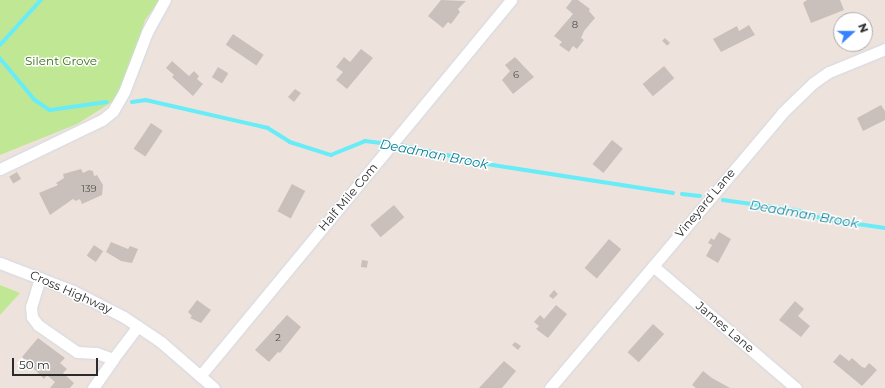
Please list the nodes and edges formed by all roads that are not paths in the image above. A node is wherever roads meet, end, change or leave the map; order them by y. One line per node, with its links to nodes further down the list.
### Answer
1 (165, 0): 4 (street)
2 (512, 0): 10 (street, Half Mile Com)
3 (885, 49): 6 (street, Vineyard Lane)
4 (0, 169)
5 (0, 262): 7 (street, Cross Highway)
6 (653, 266): 13 (street, Vineyard Lane); 14 (street, James Lane)
7 (40, 278): 8 (street, Cross Highway); 9 (street)
8 (138, 326): 9 (street); 10 (street, Cross Highway)
9 (113, 359): 11 (street)
10 (200, 376): 12 (street, Cross Highway)
11 (93, 388)
12 (214, 388)
13 (550, 388)
14 (796, 388)

